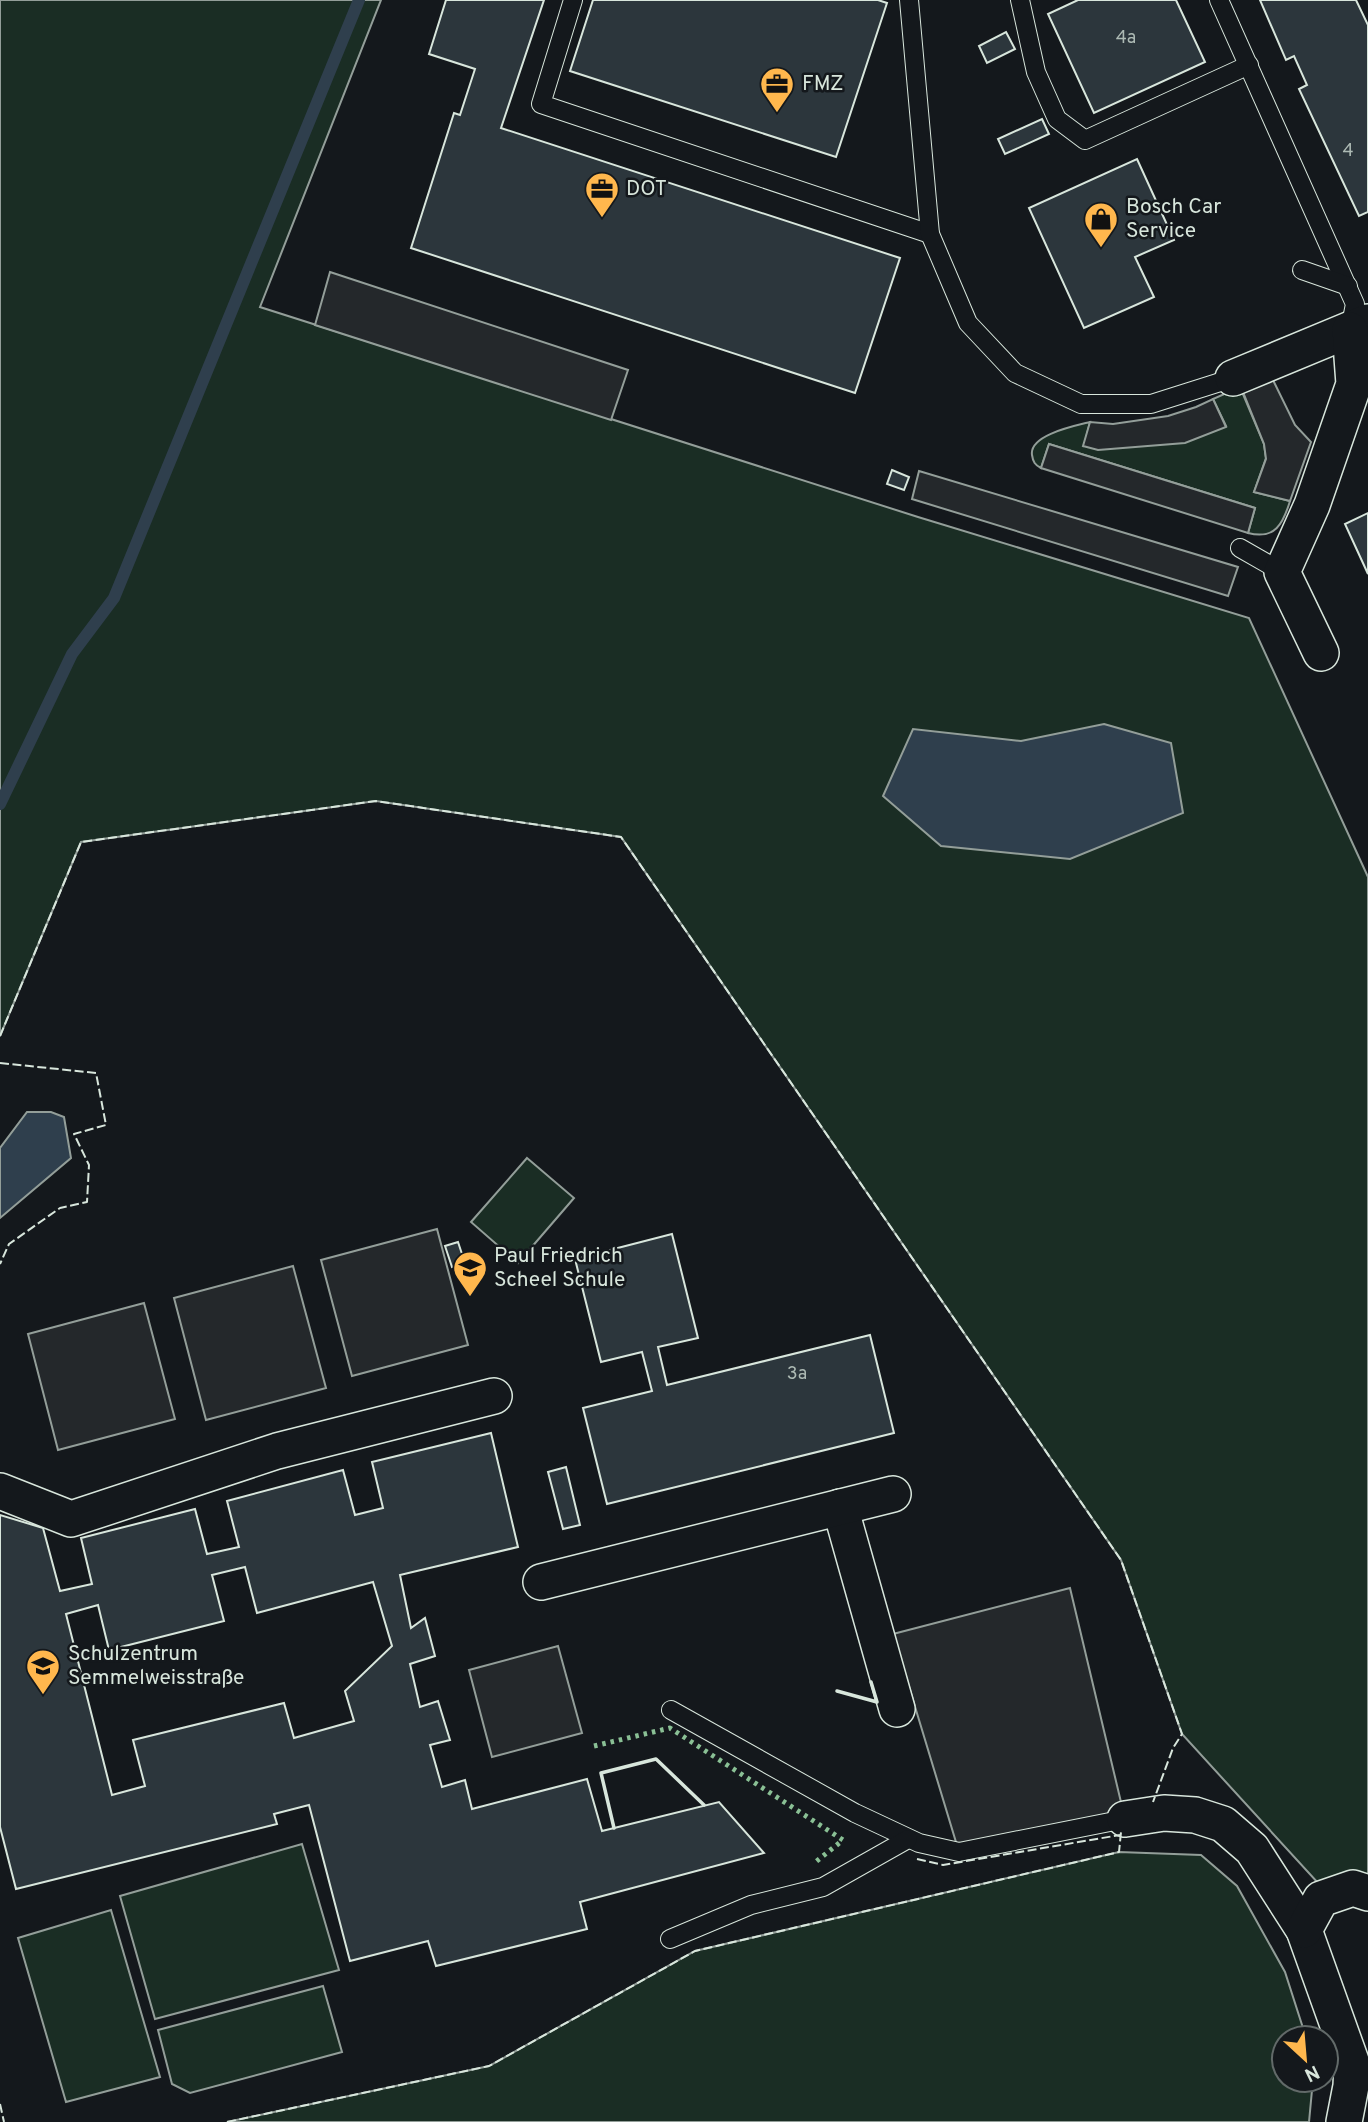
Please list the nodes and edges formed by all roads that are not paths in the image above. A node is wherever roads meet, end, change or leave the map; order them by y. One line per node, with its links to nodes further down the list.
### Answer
1 (573, 0): 6 (lane)
2 (909, 0): 6 (lane)
3 (1020, 0): 5 (lane)
4 (1219, 0): 5 (lane)
5 (1249, 65): 8 (lane)
6 (930, 234): 10 (lane)
7 (1302, 270): 8 (lane)
8 (1348, 286): 9 (lane)
9 (1359, 326): 10 (street); 12 (street)
10 (1233, 378)
11 (1240, 548): 12 (lane)
12 (1282, 572): 13 (street)
13 (1321, 653)
14 (494, 1396): 15 (street)
15 (0, 1491)
16 (893, 1494): 17 (street)
17 (840, 1507): 18 (street); 19 (street)
18 (541, 1583)
19 (897, 1709)
20 (671, 1710): 22 (lane)
21 (1125, 1819): 22 (lane); 24 (street)
22 (908, 1839): 25 (lane)
23 (1368, 1893): 24 (street)
24 (1304, 1930): 27 (street)
25 (670, 1939)
26 (1368, 2024): 27 (street)
27 (1352, 2064): 28 (street)
28 (1344, 2122)

